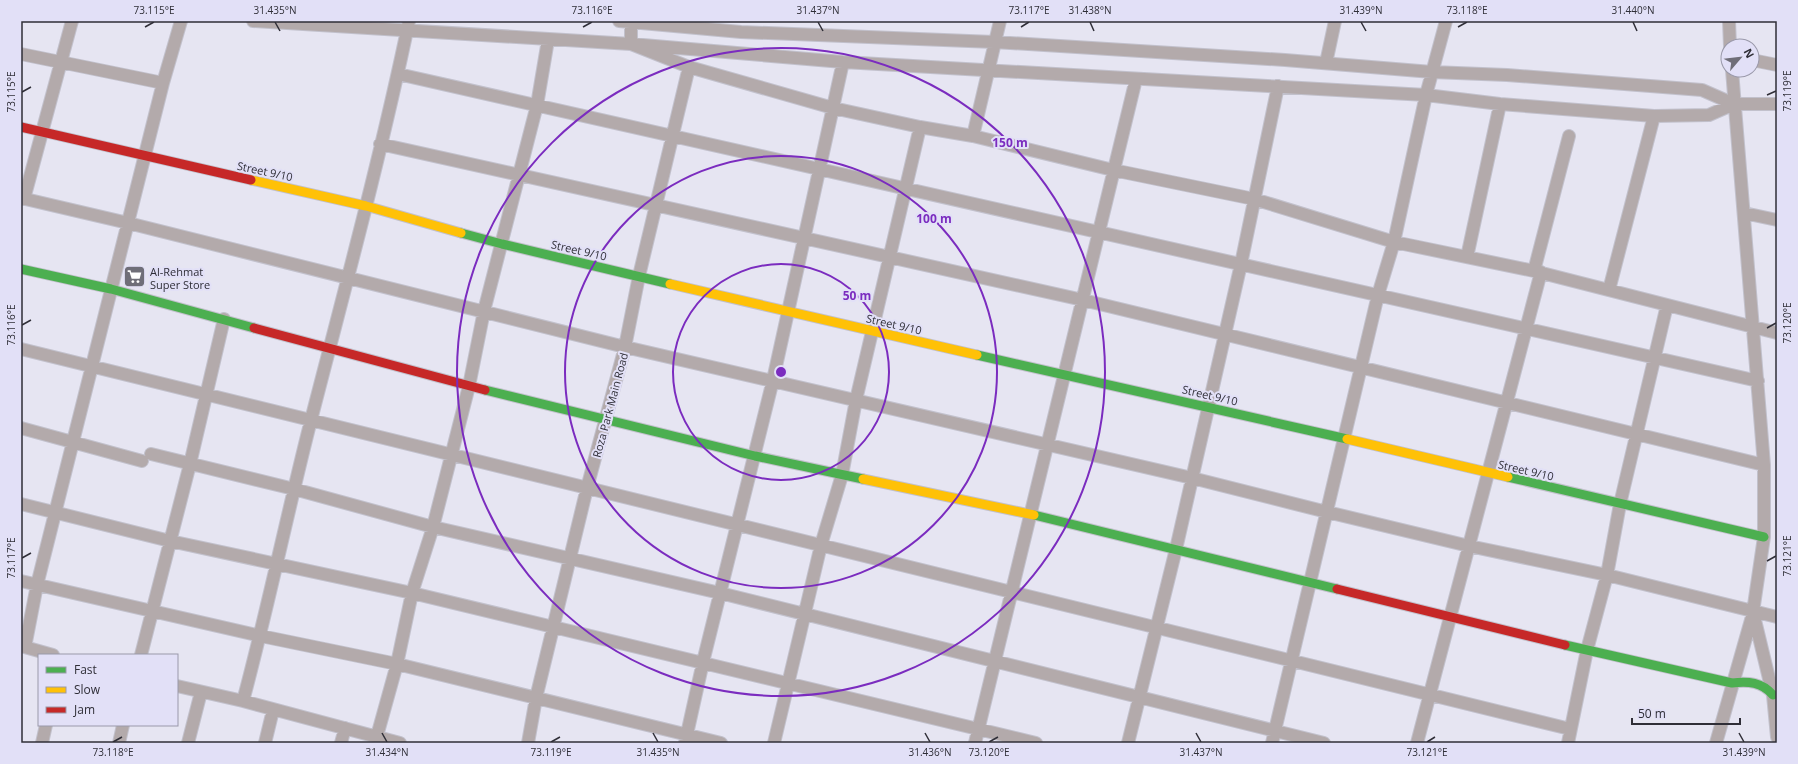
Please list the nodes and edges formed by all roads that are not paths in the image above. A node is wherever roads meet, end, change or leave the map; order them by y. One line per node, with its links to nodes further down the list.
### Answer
1 (72, 21): 18 (street)
2 (181, 21): 27 (street)
3 (253, 21): 9 (street)
4 (627, 21): 10 (street); 14 (street)
5 (1000, 21): 13 (street)
6 (1335, 21): 19 (street)
7 (1446, 21): 23 (street)
8 (1729, 21): 11 (street)
9 (408, 26): 12 (street); 24 (street)
10 (742, 26): 13 (street)
11 (1730, 38)
12 (548, 40): 14 (street); 33 (street)
13 (994, 42): 19 (street); 22 (street)
14 (631, 44): 16 (street); 21 (street)
15 (21, 54): 18 (street)
16 (843, 62): 22 (street); 34 (street)
17 (1760, 62): 20 (street)
18 (59, 63): 27 (street); 38 (street)
19 (1326, 63): 23 (street)
20 (1777, 65)
21 (689, 67): 34 (street); 39 (street, Roza Park Main Road)
22 (989, 70): 26 (street); 40 (street)
23 (1432, 72): 29 (street); 31 (street)
24 (398, 74): 33 (street); 42 (street)
25 (1732, 78): 31 (street)
26 (1136, 79): 28 (street); 45 (street)
27 (162, 83): 43 (street)
28 (1278, 86): 29 (street); 49 (street)
29 (1426, 95): 30 (street); 57 (street)
30 (1500, 104): 35 (street); 60 (street)
31 (1734, 104): 32 (street); 35 (street); 52 (street)
32 (1777, 104)
33 (537, 105): 39 (street); 46 (street)
34 (833, 108): 37 (street); 44 (street)
35 (1654, 116): 67 (street)
36 (21, 127): 38 (street, Street 9/10)
37 (920, 127): 40 (street); 47 (street)
38 (41, 133): 43 (street, Street 9/10); 48 (street)
39 (673, 136): 44 (street); 50 (street, Roza Park Main Road)
40 (973, 136): 45 (street)
41 (1568, 136): 63 (street)
42 (380, 144): 46 (street); 51 (street)
43 (144, 156): 51 (street, Street 9/10); 54 (street)
44 (820, 169): 47 (street); 56 (street)
45 (1113, 170): 49 (street); 55 (street)
46 (520, 175): 50 (street); 58 (street)
47 (905, 189): 55 (street); 59 (street)
48 (23, 199): 54 (street)
49 (1254, 199): 57 (street); 61 (street)
50 (656, 205): 56 (street); 64 (street, Roza Park Main Road)
51 (366, 206): 58 (street, Street 9/10); 65 (street)
52 (1744, 213): 53 (street); 74 (street)
53 (1777, 220)
54 (128, 223): 65 (street); 66 (street)
55 (1099, 233): 61 (street); 69 (street)
56 (804, 238): 59 (street); 72 (street)
57 (1394, 242): 60 (street); 68 (street)
58 (502, 244): 64 (street, Street 9/10); 71 (street)
59 (889, 257): 69 (street); 76 (street)
60 (1467, 257): 63 (street)
61 (1241, 264): 68 (street); 78 (street)
62 (21, 269): 66 (street)
63 (1538, 271): 67 (street); 75 (street)
64 (639, 276): 72 (street, Street 9/10); 79 (street, Roza Park Main Road)
65 (347, 279): 71 (street); 81 (street)
66 (111, 289): 73 (street); 83 (street)
67 (1609, 290): 70 (street)
68 (1378, 295): 75 (street); 84 (street)
69 (1083, 300): 78 (street); 85 (street)
70 (1667, 305): 74 (street); 82 (street)
71 (484, 311): 79 (street); 88 (street)
72 (788, 311): 76 (street, Street 9/10); 86 (street)
73 (224, 319): 81 (street); 89 (street)
74 (1754, 328): 77 (street); 87 (street)
75 (1526, 329): 82 (street); 91 (street)
76 (872, 331): 85 (street, Street 9/10); 90 (street)
77 (1777, 333)
78 (1225, 334): 84 (street); 92 (street)
79 (625, 347): 86 (street); 94 (street, Roza Park Main Road)
80 (21, 348): 83 (street)
81 (330, 348): 88 (street); 93 (street)
82 (1654, 358): 87 (street); 96 (street)
83 (92, 367): 89 (street); 98 (street)
84 (1361, 367): 91 (street); 97 (street)
85 (1066, 375): 92 (street, Street 9/10); 99 (street)
86 (773, 380): 90 (street); 101 (street)
87 (1758, 381): 103 (street)
88 (469, 386): 94 (street); 100 (street)
89 (206, 395): 93 (street); 102 (street)
90 (856, 400): 99 (street); 105 (street)
91 (1507, 402): 96 (street); 104 (street)
92 (1207, 406): 97 (street, Street 9/10); 106 (street)
93 (311, 420): 100 (street); 108 (street)
94 (607, 420): 101 (street); 107 (street, Roza Park Main Road)
95 (21, 428): 98 (street)
96 (1637, 434): 103 (street); 110 (street)
97 (1344, 440): 104 (street, Street 9/10); 112 (street)
98 (73, 444): 102 (street); 111 (street)
99 (1048, 446): 106 (street); 113 (street)
100 (450, 454): 107 (street); 115 (street)
101 (756, 456): 105 (street); 114 (street)
102 (190, 464): 108 (street); 117 (street)
103 (1764, 465): 116 (street)
104 (1488, 473): 110 (street, Street 9/10); 119 (street)
105 (842, 475): 113 (street); 118 (street)
106 (1192, 478): 112 (street); 120 (street)
107 (587, 488): 114 (street); 121 (street, Roza Park Main Road)
108 (294, 489): 115 (street); 122 (street)
109 (21, 504): 111 (street)
110 (1620, 504): 116 (street, Street 9/10); 123 (street)
111 (55, 512): 117 (street); 126 (street)
112 (1327, 512): 119 (street); 125 (street)
113 (1031, 514): 120 (street); 127 (street)
114 (737, 523): 118 (street); 129 (street)
115 (432, 527): 121 (street); 128 (street)
116 (1764, 537): 131 (street)
117 (170, 541): 122 (street); 130 (street)
118 (821, 545): 127 (street); 132 (street)
119 (1469, 546): 123 (street); 133 (street)
120 (1176, 549): 125 (street); 136 (street)
121 (570, 558): 129 (street); 135 (street, Roza Park Main Road)
122 (277, 565): 128 (street); 137 (street)
123 (1607, 575): 131 (street); 139 (street)
124 (21, 581): 126 (street)
125 (1310, 582): 133 (street); 142 (street)
126 (37, 584): 130 (street); 138 (street)
127 (1012, 592): 136 (street); 144 (street)
128 (412, 593): 135 (street); 145 (street)
129 (720, 593): 132 (street); 143 (street)
130 (152, 611): 137 (street); 141 (street)
131 (1753, 612): 134 (street); 146 (street); 151 (street)
132 (805, 615): 144 (street); 147 (street)
133 (1451, 616): 139 (street); 150 (street)
134 (1777, 617)
135 (554, 627): 143 (street); 152 (street, Roza Park Main Road)
136 (1157, 627): 142 (street); 153 (street)
137 (261, 636): 145 (street); 154 (street)
138 (23, 647): 140 (street)
139 (1587, 650): 146 (street); 160 (street)
140 (49, 654)
141 (141, 654)
142 (1292, 660): 150 (street); 161 (street)
143 (703, 662): 147 (street); 164 (street)
144 (995, 662): 153 (street); 159 (street)
145 (397, 664): 152 (street); 162 (street)
146 (1732, 683): 151 (street); 181 (street)
147 (789, 684): 159 (street); 173 (street)
148 (178, 686): 149 (street)
149 (201, 692): 154 (street); 167 (street)
150 (1430, 694): 160 (street); 179 (street)
151 (1773, 694): 163 (street)
152 (536, 698): 164 (street); 171 (street, Roza Park Main Road)
153 (1139, 698): 161 (street); 176 (street)
154 (244, 701): 155 (street)
155 (273, 710): 158 (street); 168 (street)
156 (46, 726): 165 (street)
157 (123, 726): 166 (street)
158 (345, 728): 162 (street); 169 (street)
159 (978, 729): 174 (street); 175 (street)
160 (1570, 729): 180 (street)
161 (1275, 731): 177 (street); 178 (street)
162 (377, 736): 170 (street)
163 (1777, 737)
164 (686, 739): 172 (street)
165 (42, 743)
166 (119, 743)
167 (188, 743)
168 (265, 743)
169 (342, 743)
170 (400, 743)
171 (528, 743)
172 (721, 743)
173 (774, 743)
174 (975, 743)
175 (1036, 743)
176 (1128, 743)
177 (1272, 743)
178 (1324, 743)
179 (1417, 743)
180 (1568, 743)
181 (1716, 743)

